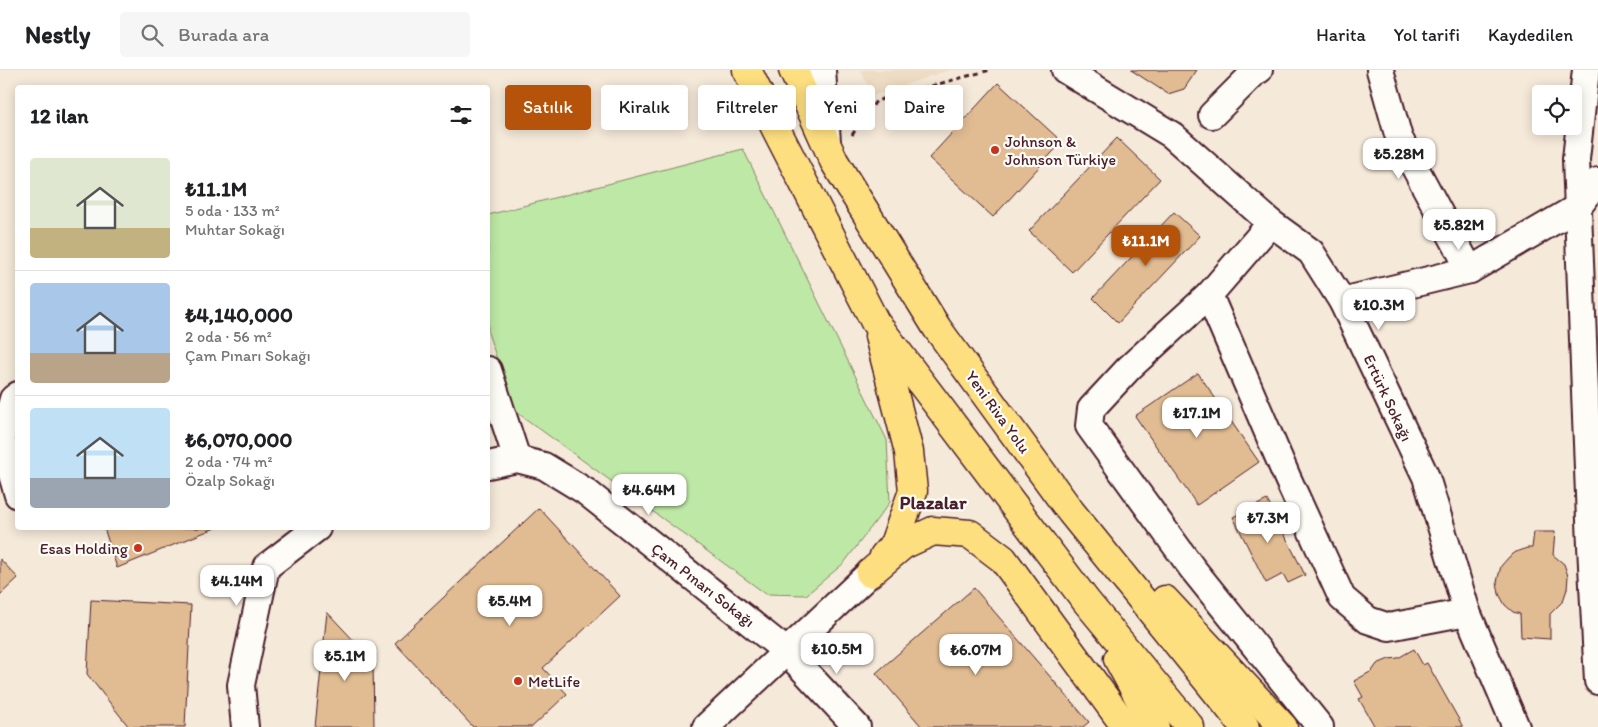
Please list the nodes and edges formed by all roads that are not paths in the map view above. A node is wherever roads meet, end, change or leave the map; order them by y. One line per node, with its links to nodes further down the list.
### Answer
1 (747, 70): 16 (highway)
2 (794, 70): 9 (highway, Yeni Riva Yolu)
3 (822, 70): 9 (street)
4 (1065, 70): 12 (street, Ertürk Sokağı)
5 (1259, 70): 8 (street)
6 (1380, 70): 13 (street)
7 (1586, 70): 11 (street)
8 (1212, 115)
9 (831, 156): 19 (highway, Yeni Riva Yolu)
10 (1598, 181): 11 (street)
11 (1578, 207): 13 (street); 20 (street)
12 (1271, 224): 14 (street); 15 (street, Ertürk Sokağı)
13 (1470, 270): 15 (street)
14 (1209, 294): 27 (street); 38 (street)
15 (1342, 301): 27 (street, Ertürk Sokağı)
16 (875, 322): 25 (highway); 26 (highway)
17 (490, 376): 21 (street)
18 (15, 397): 23 (street)
19 (996, 410): 36 (highway, Yeni Riva Yolu); 37 (highway)
20 (1593, 440): 29 (street)
21 (517, 458): 22 (street); 28 (street, Çam Pınarı Sokağı)
22 (490, 465)
23 (15, 485)
24 (314, 530): 30 (street)
25 (870, 573): 28 (street); 33 (highway)
26 (1086, 601): 34 (highway); 35 (highway)
27 (1467, 612): 39 (street, Ertürk Sokağı)
28 (786, 651): 31 (street); 32 (street, Çam Pınarı Sokağı)
29 (1598, 681)
30 (245, 727)
31 (706, 727)
32 (857, 727)
33 (1126, 727)
34 (1155, 727)
35 (1190, 727)
36 (1245, 727)
37 (1283, 727)
38 (1320, 727)
39 (1516, 727)

